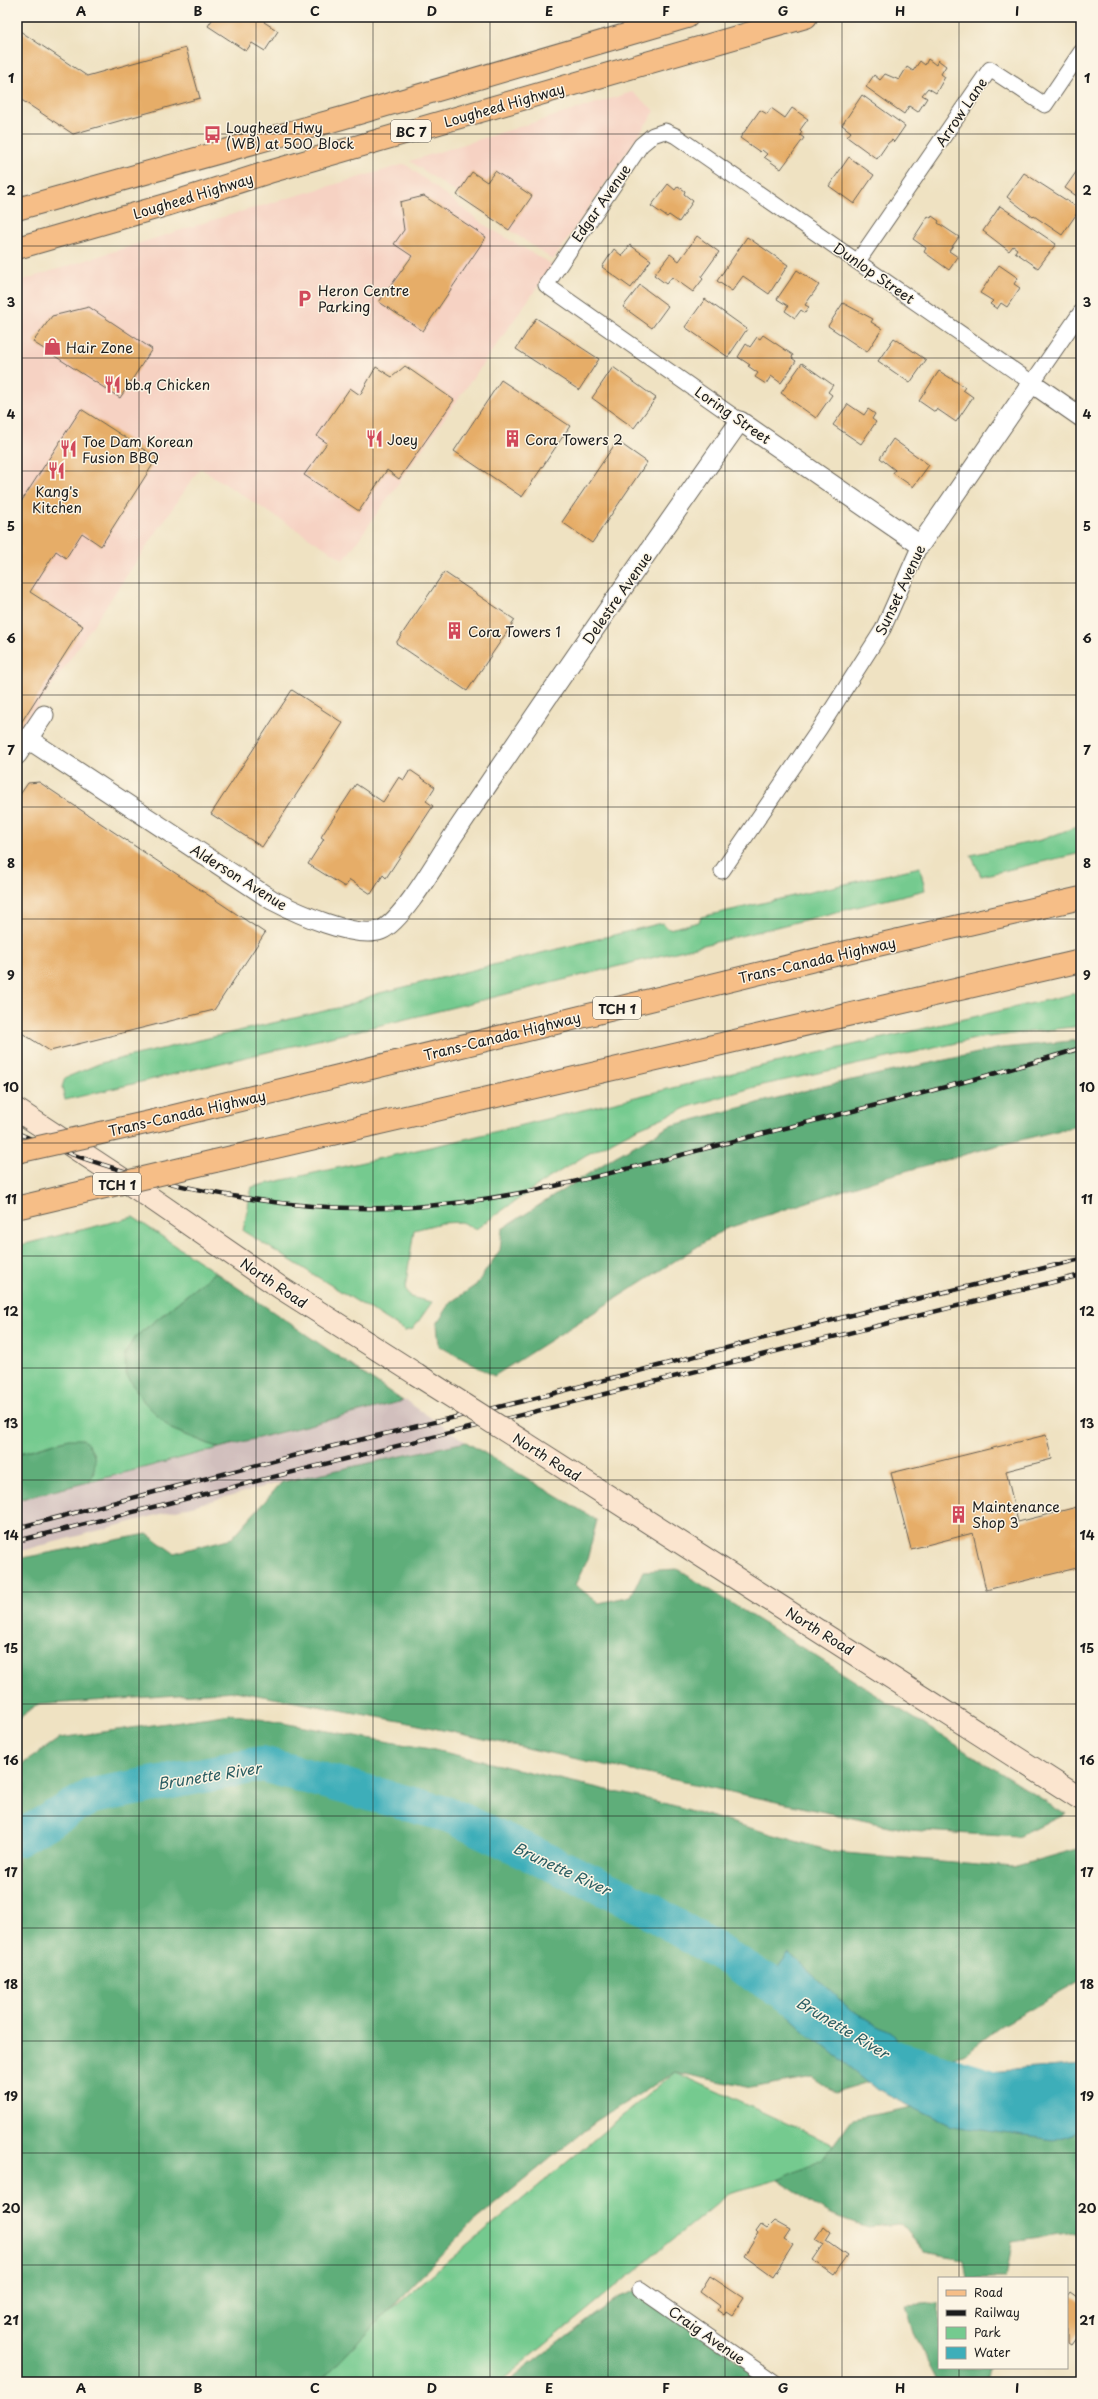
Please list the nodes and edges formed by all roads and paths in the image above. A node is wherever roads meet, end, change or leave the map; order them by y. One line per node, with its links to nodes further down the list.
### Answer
1 (687, 17): 5 (main road, BC 7)
2 (806, 17): 6 (main road, Lougheed Highway / BC 7)
3 (1081, 52): 7 (street, Arrow Lane)
4 (665, 131): 7 (street, Dunlop Street); 8 (street, Edgar Avenue)
5 (17, 209)
6 (17, 248)
7 (858, 261): 10 (street, Dunlop Street)
8 (546, 285): 12 (street, Loring Street)
9 (1081, 312): 10 (street, Sunset Avenue)
10 (1032, 383): 11 (street, Dunlop Street); 13 (street, Sunset Avenue)
11 (1081, 417)
12 (740, 421): 13 (street, Loring Street); 17 (street, Delestre Avenue)
13 (920, 545): 18 (street, Sunset Avenue)
14 (44, 715): 15 (street)
15 (28, 739): 16 (street); 17 (street, Alderson Avenue)
16 (17, 755)
17 (495, 775)
18 (722, 871)
19 (1081, 898): 22 (main road, Trans-Canada Highway / TCH 1, bridge)
20 (1081, 961): 23 (main road, TCH 1, bridge)
21 (17, 1110): 24 (main road, North Road, bridge)
22 (17, 1152)
23 (19, 1207)
24 (1081, 1799)
25 (640, 2289): 26 (street, Craig Avenue)
26 (774, 2382)

